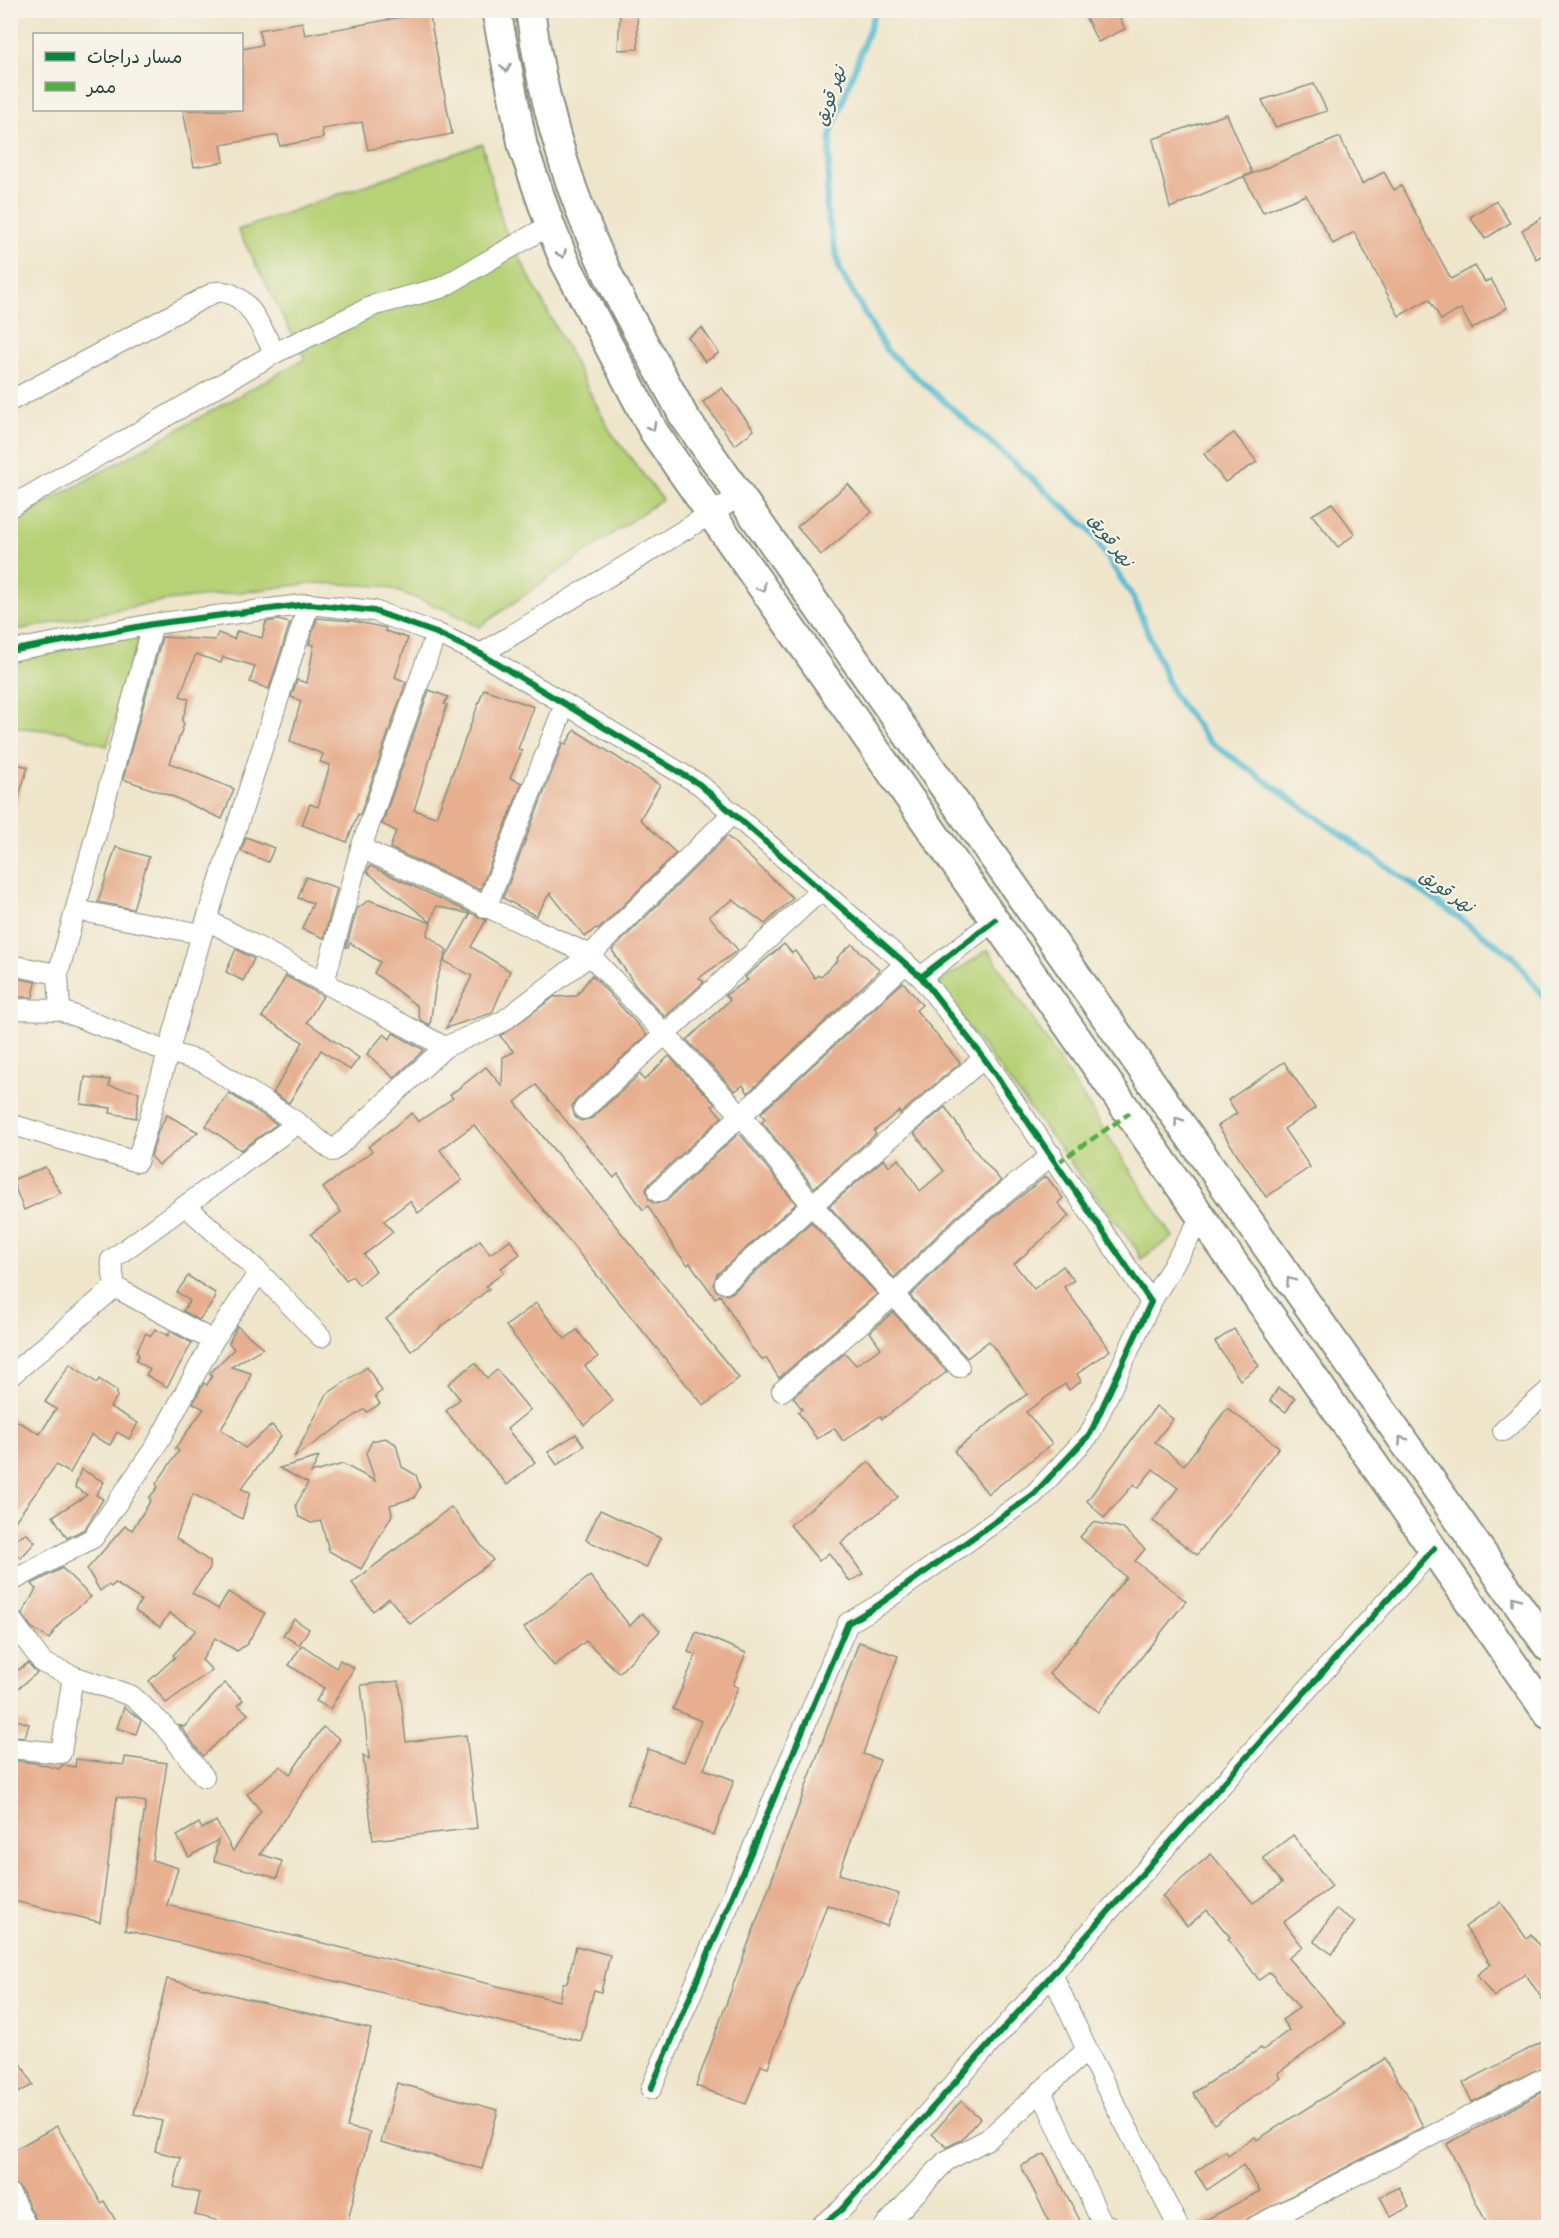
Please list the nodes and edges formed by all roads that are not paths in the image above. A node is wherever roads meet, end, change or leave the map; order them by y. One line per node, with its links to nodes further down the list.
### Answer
1 (495, 10): 3 (main road, one-way to 3)
2 (530, 10): 6 (main road)
3 (550, 225): 4 (street); 8 (main road, one-way to 8)
4 (274, 353): 5 (street); 7 (street)
5 (10, 401)
6 (740, 496): 8 (street); 27 (main road)
7 (10, 507)
8 (710, 514): 13 (street); 20 (main road, one-way to 20)
9 (309, 604): 10 (street); 11 (street); 21 (street)
10 (153, 624): 12 (street); 19 (street)
11 (436, 633): 13 (street); 16 (street)
12 (10, 651)
13 (481, 654): 14 (street)
14 (566, 704): 15 (street); 18 (street)
15 (733, 813): 17 (street); 22 (street)
16 (361, 848): 18 (street); 28 (street)
17 (820, 891): 23 (street); 32 (street)
18 (486, 908): 22 (street)
19 (76, 910): 21 (street); 25 (street)
20 (995, 920): 26 (street); 29 (main road)
21 (204, 927): 28 (street); 34 (street)
22 (590, 955): 32 (street); 33 (street)
23 (906, 963): 26 (street); 37 (street)
24 (10, 965): 25 (street)
25 (58, 974): 31 (street)
26 (921, 978): 35 (street)
27 (1080, 981): 29 (main road); 60 (main road, one-way to 27)
28 (324, 982): 33 (street)
29 (1051, 1000): 44 (main road)
30 (10, 1009): 31 (street)
31 (60, 1010): 34 (street)
32 (666, 1034): 36 (street); 37 (street)
33 (445, 1047): 38 (street)
34 (168, 1052): 38 (street); 39 (street)
35 (984, 1058): 40 (street); 42 (street)
36 (584, 1109)
37 (742, 1116): 41 (street); 42 (street)
38 (298, 1123): 43 (street)
39 (10, 1124)
40 (1052, 1155): 48 (street); 49 (street)
41 (658, 1192)
42 (812, 1205): 46 (street); 48 (street)
43 (186, 1206): 45 (street); 47 (street)
44 (1202, 1216): 49 (street); 57 (main road)
45 (259, 1272): 50 (street); 51 (street)
46 (725, 1283)
47 (115, 1287): 51 (street); 53 (street)
48 (894, 1295): 52 (street); 54 (street)
49 (1151, 1302): 68 (street)
50 (321, 1337)
51 (213, 1341): 58 (street)
52 (959, 1367)
53 (10, 1376)
54 (782, 1391)
55 (1548, 1391): 56 (street)
56 (1503, 1431)
57 (1434, 1548): 62 (main road); 65 (street)
58 (10, 1582)
59 (10, 1617): 61 (street)
60 (1548, 1647)
61 (73, 1676): 63 (street); 64 (street)
62 (1548, 1714)
63 (10, 1748)
64 (204, 1777)
65 (1053, 1976): 66 (street); 73 (street)
66 (1087, 2050): 69 (street); 71 (street)
67 (1548, 2076): 76 (street)
68 (651, 2089)
69 (1041, 2091): 74 (street); 75 (street)
70 (10, 2194): 72 (street)
71 (1175, 2227)
72 (27, 2228)
73 (818, 2228)
74 (883, 2228)
75 (1114, 2228)
76 (1253, 2228)

